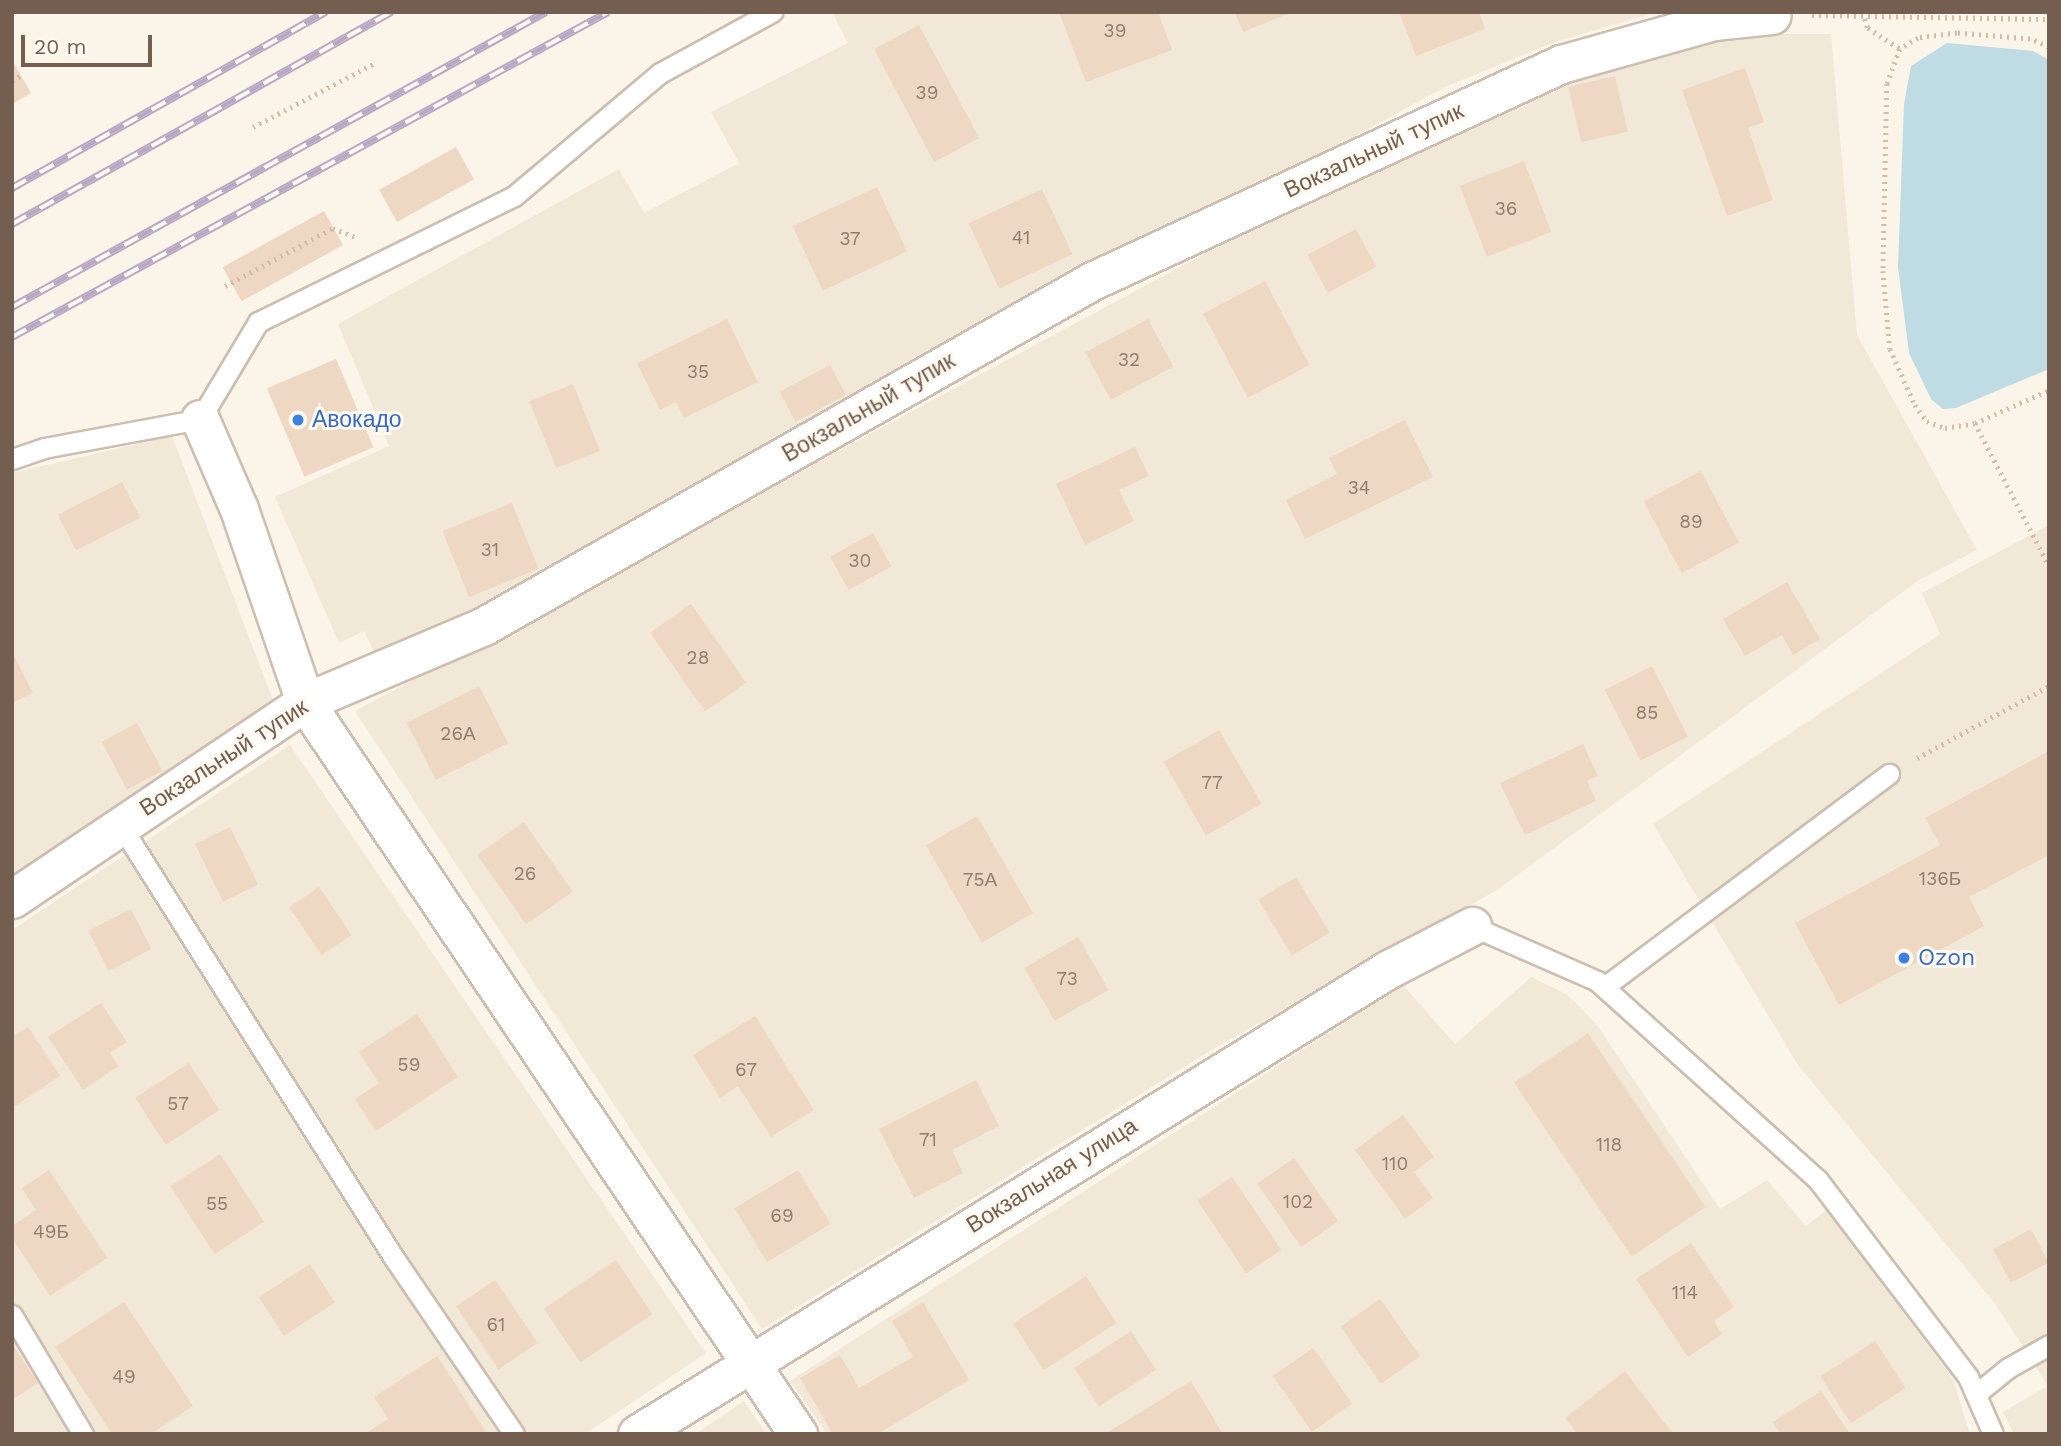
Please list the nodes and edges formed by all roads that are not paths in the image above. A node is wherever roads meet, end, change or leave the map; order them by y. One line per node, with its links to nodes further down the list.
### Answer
1 (772, 12): 3 (lane)
2 (1772, 15): 5 (street, Вокзальный тупик)
3 (200, 419): 4 (lane); 5 (street)
4 (12, 459)
5 (305, 702): 7 (street, Вокзальный тупик); 13 (street)
6 (1889, 774): 10 (lane)
7 (121, 826): 8 (street, Вокзальный тупик); 16 (lane)
8 (12, 899)
9 (1472, 926): 10 (lane); 13 (street, Вокзальная улица)
10 (1604, 987): 14 (lane)
11 (12, 1315): 15 (lane)
12 (2049, 1345): 14 (lane)
13 (749, 1362): 17 (street, Вокзальная улица); 18 (street)
14 (1976, 1394): 19 (lane)
15 (83, 1434)
16 (514, 1434)
17 (637, 1434)
18 (798, 1434)
19 (1993, 1434)

